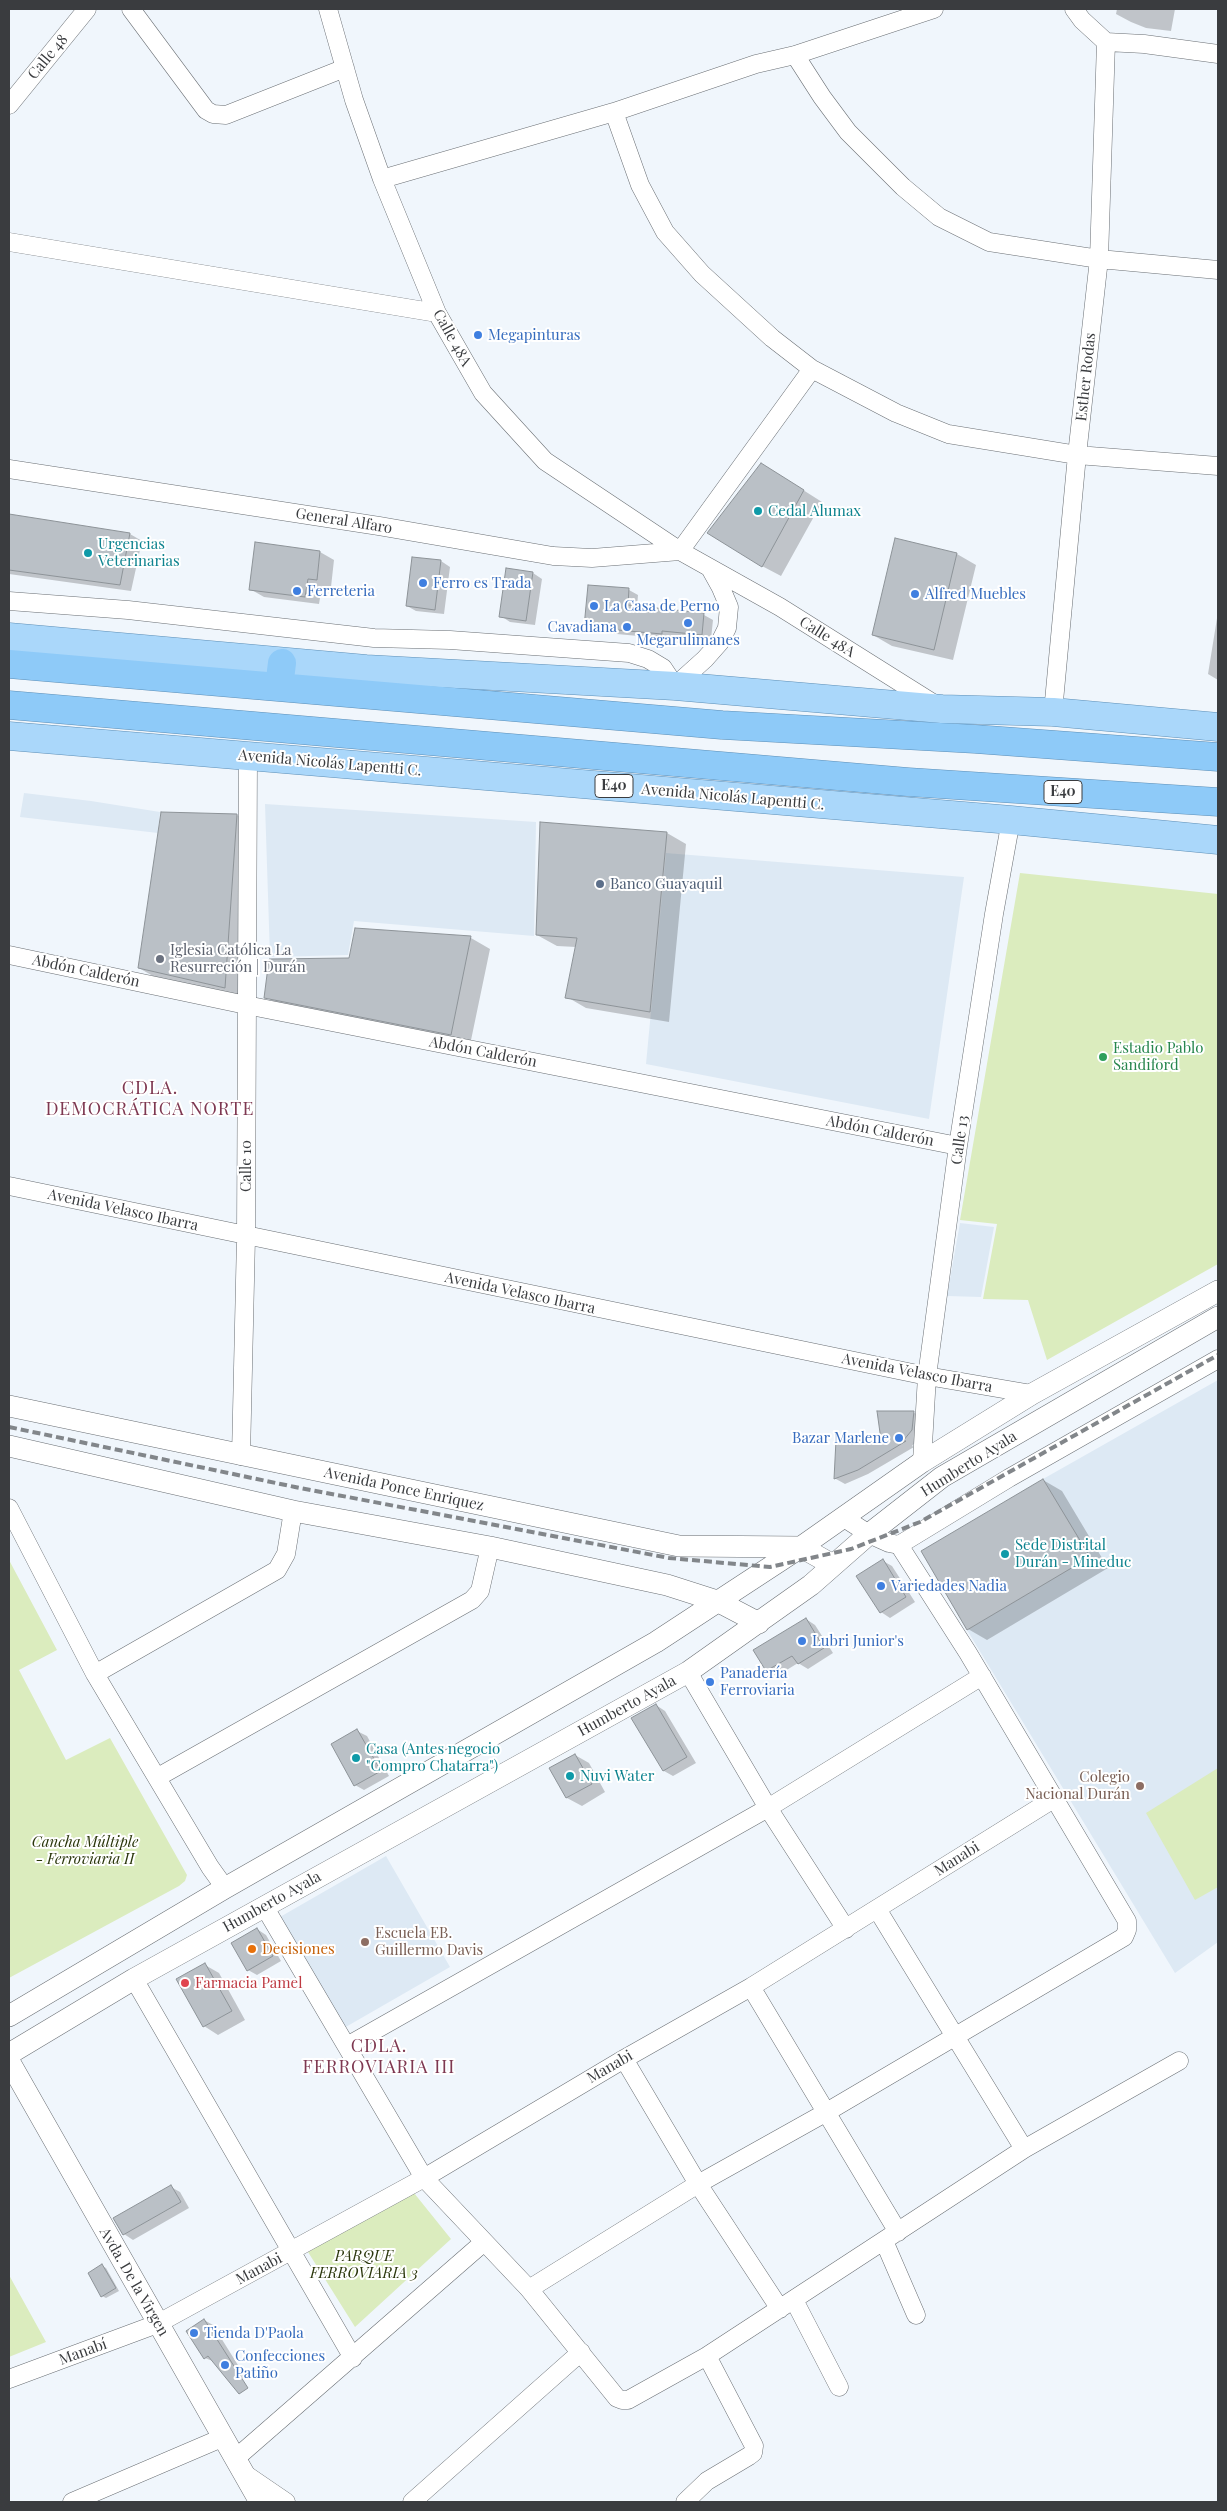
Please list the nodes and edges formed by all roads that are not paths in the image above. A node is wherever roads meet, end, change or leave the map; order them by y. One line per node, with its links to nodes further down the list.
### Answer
1 (87, 9): 10 (street, Calle 48)
2 (130, 9): 9 (street)
3 (328, 9): 9 (street, Calle 48A)
4 (934, 9): 8 (street)
5 (1074, 9): 6 (street)
6 (1106, 42): 7 (street); 14 (street, Esther Rodas)
7 (1218, 54)
8 (795, 55): 11 (street); 14 (street)
9 (345, 68): 12 (street, Calle 48A)
10 (9, 105)
11 (614, 112): 12 (street); 17 (street)
12 (382, 179): 16 (street, Calle 48A)
13 (9, 242): 16 (street)
14 (1099, 259): 15 (street); 18 (street, Esther Rodas)
15 (1218, 270)
16 (437, 313): 21 (street, Calle 48A)
17 (812, 369): 18 (street); 21 (street)
18 (1077, 455): 19 (street); 30 (street, Esther Rodas)
19 (1218, 466)
20 (9, 468): 21 (street, General Alfaro)
21 (680, 552): 22 (street, Calle 48A)
22 (710, 570): 27 (street, Calle 48A); 29 (street, Calle 48A)
23 (9, 601): 27 (street)
24 (9, 638): 26 (main road)
25 (9, 664): 26 (highway)
26 (281, 675): 27 (main road); 34 (highway)
27 (675, 686): 29 (main road)
28 (9, 705): 35 (highway, Avenida Nicolás Lapentti C. / E40)
29 (942, 709): 30 (main road)
30 (1053, 712): 31 (main road)
31 (1218, 727)
32 (9, 736): 33 (main road, Avenida Nicolás Lapentti C. / E40)
33 (248, 756): 36 (main road, Avenida Nicolás Lapentti C. / E40); 39 (street, Calle 10)
34 (1218, 757)
35 (1218, 802)
36 (1011, 820): 37 (main road, Avenida Nicolás Lapentti C. / E40); 40 (street, Calle 13)
37 (1218, 840)
38 (9, 955): 39 (street, Abdón Calderón)
39 (246, 1005): 40 (street, Abdón Calderón); 42 (street, Calle 10)
40 (958, 1146): 46 (street, Calle 13)
41 (9, 1186): 42 (street, Avenida Velasco Ibarra)
42 (246, 1237): 46 (street, Avenida Velasco Ibarra); 50 (street, Calle 10)
43 (1218, 1290): 47 (street, Humberto Ayala)
44 (1218, 1317): 55 (street, Humberto Ayala)
45 (1218, 1359): 56 (street)
46 (927, 1376): 47 (street, Avenida Velasco Ibarra); 51 (street, Calle 13)
47 (1032, 1394): 51 (street, Humberto Ayala)
48 (9, 1406): 50 (street, Avenida Ponce Enriquez)
49 (9, 1446): 53 (street)
50 (241, 1456): 58 (street, Avenida Ponce Enriquez)
51 (922, 1462): 54 (street, Humberto Ayala)
52 (9, 1508): 63 (street)
53 (293, 1511): 57 (street); 63 (street)
54 (844, 1518): 55 (street); 58 (street, Humberto Ayala)
55 (869, 1534): 56 (street); 59 (street, Humberto Ayala)
56 (899, 1545): 64 (street)
57 (490, 1547): 60 (street); 65 (street)
58 (801, 1548): 59 (street); 60 (street, Humberto Ayala)
59 (833, 1565): 61 (street, Humberto Ayala)
60 (717, 1601): 61 (street); 68 (street, Humberto Ayala)
61 (759, 1623): 62 (street, Humberto Ayala)
62 (688, 1672): 67 (street); 69 (street, Humberto Ayala)
63 (95, 1674): 65 (street)
64 (982, 1676): 66 (street); 67 (street)
65 (158, 1777): 68 (street)
66 (1055, 1798): 70 (street, Manabi); 75 (street)
67 (768, 1808): 71 (street); 76 (street)
68 (225, 1888): 74 (street, Humberto Ayala)
69 (264, 1906): 72 (street, Humberto Ayala); 76 (street)
70 (877, 1909): 71 (street, Manabi); 75 (street)
71 (846, 1929): 73 (street, Manabi)
72 (134, 1979): 77 (street, Humberto Ayala); 87 (street)
73 (751, 1987): 78 (street, Manabi); 81 (street)
74 (9, 2016)
75 (956, 2036): 81 (street); 82 (street)
76 (347, 2046): 83 (street)
77 (9, 2054)
78 (624, 2059): 83 (street, Manabi); 84 (street)
79 (9, 2061): 91 (street, Avda. De la Virgen)
80 (1179, 2061): 82 (street)
81 (825, 2113): 84 (street); 85 (street)
82 (1024, 2149): 85 (street)
83 (424, 2178): 86 (street); 87 (street, Manabi)
84 (698, 2184): 88 (street); 89 (street)
85 (891, 2236): 89 (street); 90 (street)
86 (484, 2242): 88 (street); 94 (street)
87 (293, 2250): 91 (street, Manabi); 94 (street)
88 (529, 2289): 92 (street)
89 (787, 2305): 93 (street); 96 (street)
90 (916, 2315)
91 (157, 2324): 95 (street, Manabí); 97 (street, Avda. De la Virgen)
92 (581, 2352): 93 (street); 103 (street)
93 (707, 2356): 104 (street)
94 (353, 2358): 98 (street)
95 (9, 2379)
96 (839, 2387)
97 (224, 2437): 98 (street, Avda. De la Virgen); 99 (street)
98 (241, 2466): 101 (street, Avda. De la Virgen); 102 (street)
99 (95, 2498): 100 (street)
100 (72, 2502)
101 (260, 2502)
102 (286, 2502)
103 (412, 2502)
104 (685, 2502)

